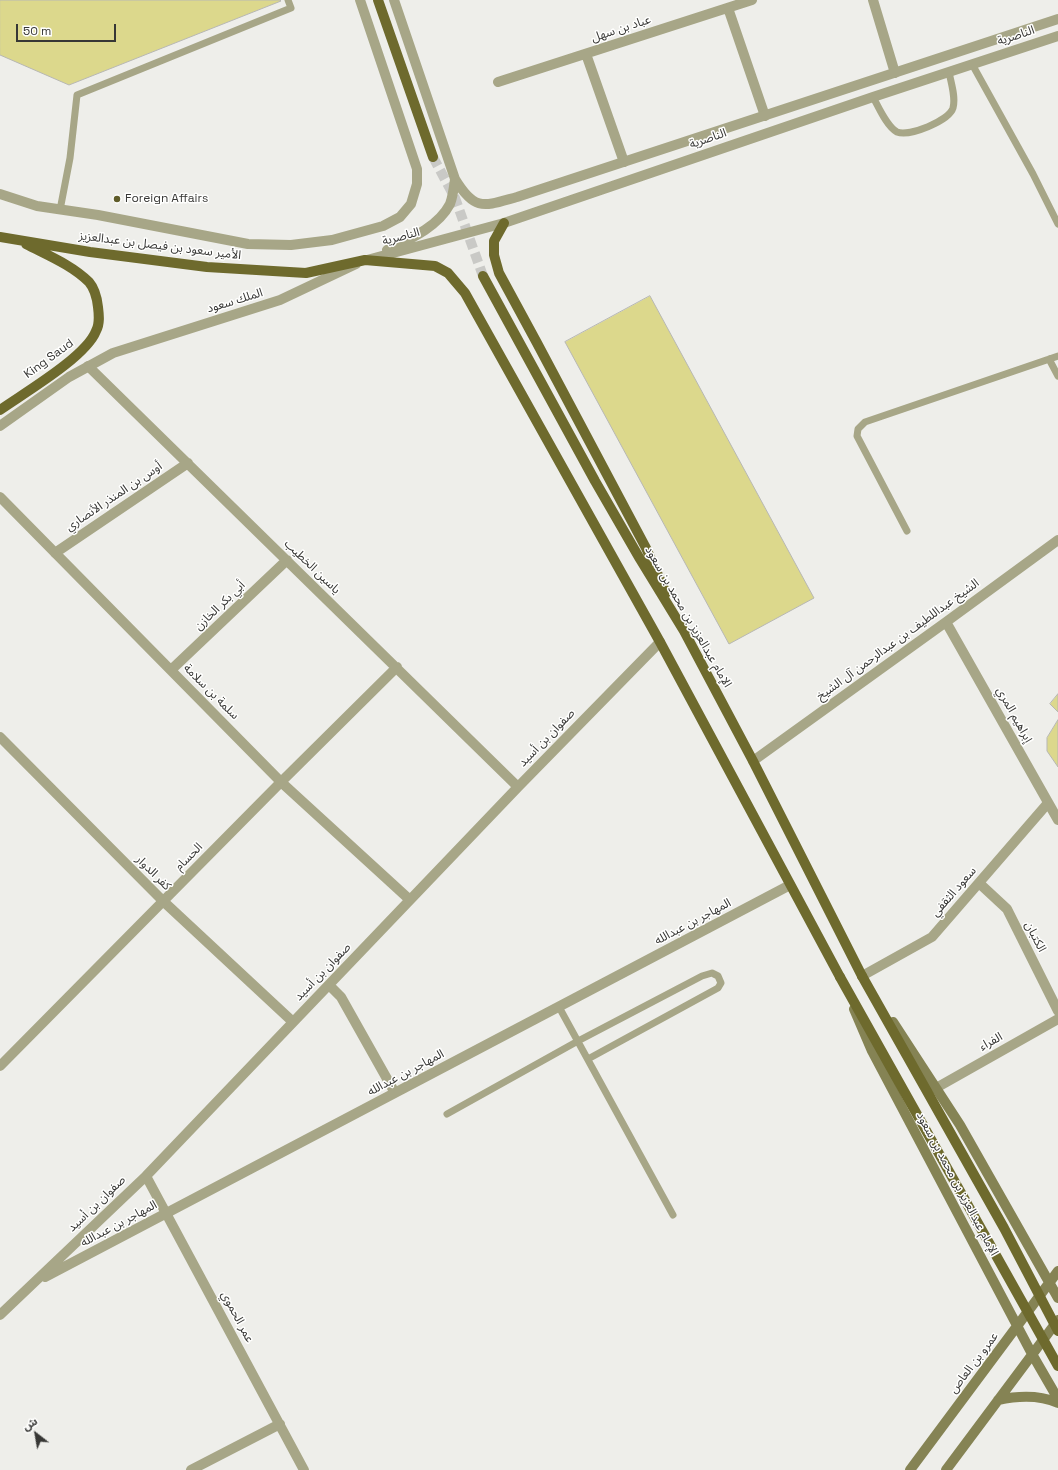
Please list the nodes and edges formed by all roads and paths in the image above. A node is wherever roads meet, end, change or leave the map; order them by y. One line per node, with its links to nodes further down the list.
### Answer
1 (288, 0): 21 (lane)
2 (360, 0): 21 (street)
3 (378, 0): 17 (main road)
4 (394, 0): 19 (street)
5 (752, 0): 7 (street, عباد بن سهل)
6 (873, 0): 13 (street)
7 (728, 8): 10 (street, عباد بن سهل); 16 (street)
8 (1058, 19): 13 (street, الناصرية)
9 (1058, 36): 11 (street, الناصرية)
10 (586, 54): 14 (street, عباد بن سهل); 18 (street)
11 (972, 64): 12 (street, الناصرية); 23 (lane)
12 (949, 72): 15 (street, الناصرية); 15 (lane)
13 (895, 73): 16 (street, الناصرية)
14 (498, 82)
15 (873, 97): 22 (street, الناصرية)
16 (765, 116): 18 (street, الناصرية)
17 (433, 157)
18 (624, 162): 19 (street, الناصرية)
19 (455, 179): 26 (street, الملك سعود)
20 (0, 194): 21 (street)
21 (60, 210)
22 (504, 223): 26 (street, الناصرية); 42 (main road)
23 (1058, 224)
24 (0, 237): 25 (main road, الأمير سعود بن فيصل بن عبدالعزيز)
25 (19, 240): 26 (main road, الأمير سعود بن فيصل بن عبدالعزيز); 33 (main road, King Saud)
26 (365, 260): 28 (main road, الأمير سعود بن فيصل بن عبدالعزيز); 31 (street, الملك سعود)
27 (483, 276): 42 (main road, الإمام عبدالعزيز بن محمد بن سعود)
28 (465, 293): 43 (main road, الإمام عبدالعزيز بن محمد بن سعود)
29 (1058, 356): 30 (lane)
30 (1049, 359): 32 (lane); 37 (lane)
31 (88, 366): 34 (street, الملك سعود); 35 (street, ياسين الخطيب)
32 (1058, 376)
33 (0, 410)
34 (0, 426)
35 (188, 463): 39 (street, أوس بن المنذر الأنصاري); 40 (street, ياسين الخطيب)
36 (0, 497): 39 (street, سلمة بن سلامة)
37 (907, 531)
38 (1058, 540): 41 (street, الشيخ عبداللطيف بن عبدالرحمن آل الشيخ)
39 (56, 553): 45 (street, سلمة بن سلامة)
40 (287, 560): 44 (street, ياسين الخطيب); 45 (street, أبي بكر الخازن)
41 (946, 622): 47 (street, الشيخ عبداللطيف بن عبدالرحمن آل الشيخ); 50 (street, إبراهيم المري)
42 (684, 631): 47 (main road, الإمام عبدالعزيز بن محمد بن سعود)
43 (660, 642): 49 (street, صفوان بن أسيد); 53 (main road, الإمام عبدالعزيز بن محمد بن سعود)
44 (397, 667): 48 (street, الحسام); 49 (street, ياسين الخطيب)
45 (171, 670): 48 (street, سلمة بن سلامة)
46 (0, 737): 55 (street, كفر الدوار)
47 (753, 761): 56 (main road, الإمام عبدالعزيز بن محمد بن سعود)
48 (281, 782): 54 (street, سلمة بن سلامة); 55 (street, الحسام)
49 (518, 787): 54 (street, صفوان بن أسيد)
50 (1048, 803): 51 (street, إبراهيم المري); 52 (street, سعود الثقفي)
51 (1058, 820)
52 (979, 883): 56 (street, سعود الثقفي); 60 (street, الكتبان)
53 (790, 885): 57 (main road, الإمام عبدالعزيز بن محمد بن سعود); 59 (street, المهاجر بن عبدالله)
54 (410, 900): 58 (street, صفوان بن أسيد)
55 (163, 901): 62 (street, كفر الدوار); 65 (street, الحسام)
56 (862, 976): 66 (main road, الإمام عبدالعزيز بن محمد بن سعود); 79 (main road, الإمام عبدالعزيز بن محمد بن سعود, bridge)
57 (840, 977): 78 (main road, الإمام عبدالعزيز بن محمد بن سعود); 81 (main road, الإمام عبدالعزيز بن محمد بن سعود, bridge)
58 (329, 985): 62 (street, صفوان بن أسيد); 67 (street)
59 (559, 1007): 63 (lane); 67 (street, المهاجر بن عبدالله)
60 (1058, 1011)
61 (1058, 1019): 66 (street, الفراء)
62 (293, 1022): 69 (street, صفوان بن أسيد)
63 (578, 1041): 64 (lane); 64 (lane); 68 (lane)
64 (588, 1059): 71 (lane)
65 (0, 1066)
66 (936, 1088): 74 (main road, الإمام عبدالعزيز بن محمد بن سعود)
67 (395, 1093): 70 (street, المهاجر بن عبدالله)
68 (447, 1114)
69 (146, 1176): 70 (street, عمر الحموي); 73 (street, صفوان بن أسيد)
70 (167, 1213): 73 (street, المهاجر بن عبدالله); 85 (street, عمر الحموي)
71 (673, 1215)
72 (1058, 1272): 74 (main road, عمرو بن العاص)
73 (34, 1283): 76 (street, صفوان بن أسيد)
74 (1050, 1283): 75 (main road, الإمام عبدالعزيز بن محمد بن سعود); 78 (main road, عمرو بن العاص)
75 (1058, 1298)
76 (0, 1315)
77 (1058, 1320): 80 (main road)
78 (1018, 1326): 80 (main road, الإمام عبدالعزيز بن محمد بن سعود); 88 (main road, عمرو بن العاص)
79 (1058, 1331)
80 (1032, 1354): 82 (main road, الإمام عبدالعزيز بن محمد بن سعود); 83 (main road)
81 (1058, 1366)
82 (1058, 1399)
83 (998, 1400): 84 (main road); 89 (main road)
84 (1058, 1403)
85 (280, 1424): 86 (street); 87 (street, عمر الحموي)
86 (191, 1470)
87 (304, 1470)
88 (910, 1470)
89 (946, 1470)

